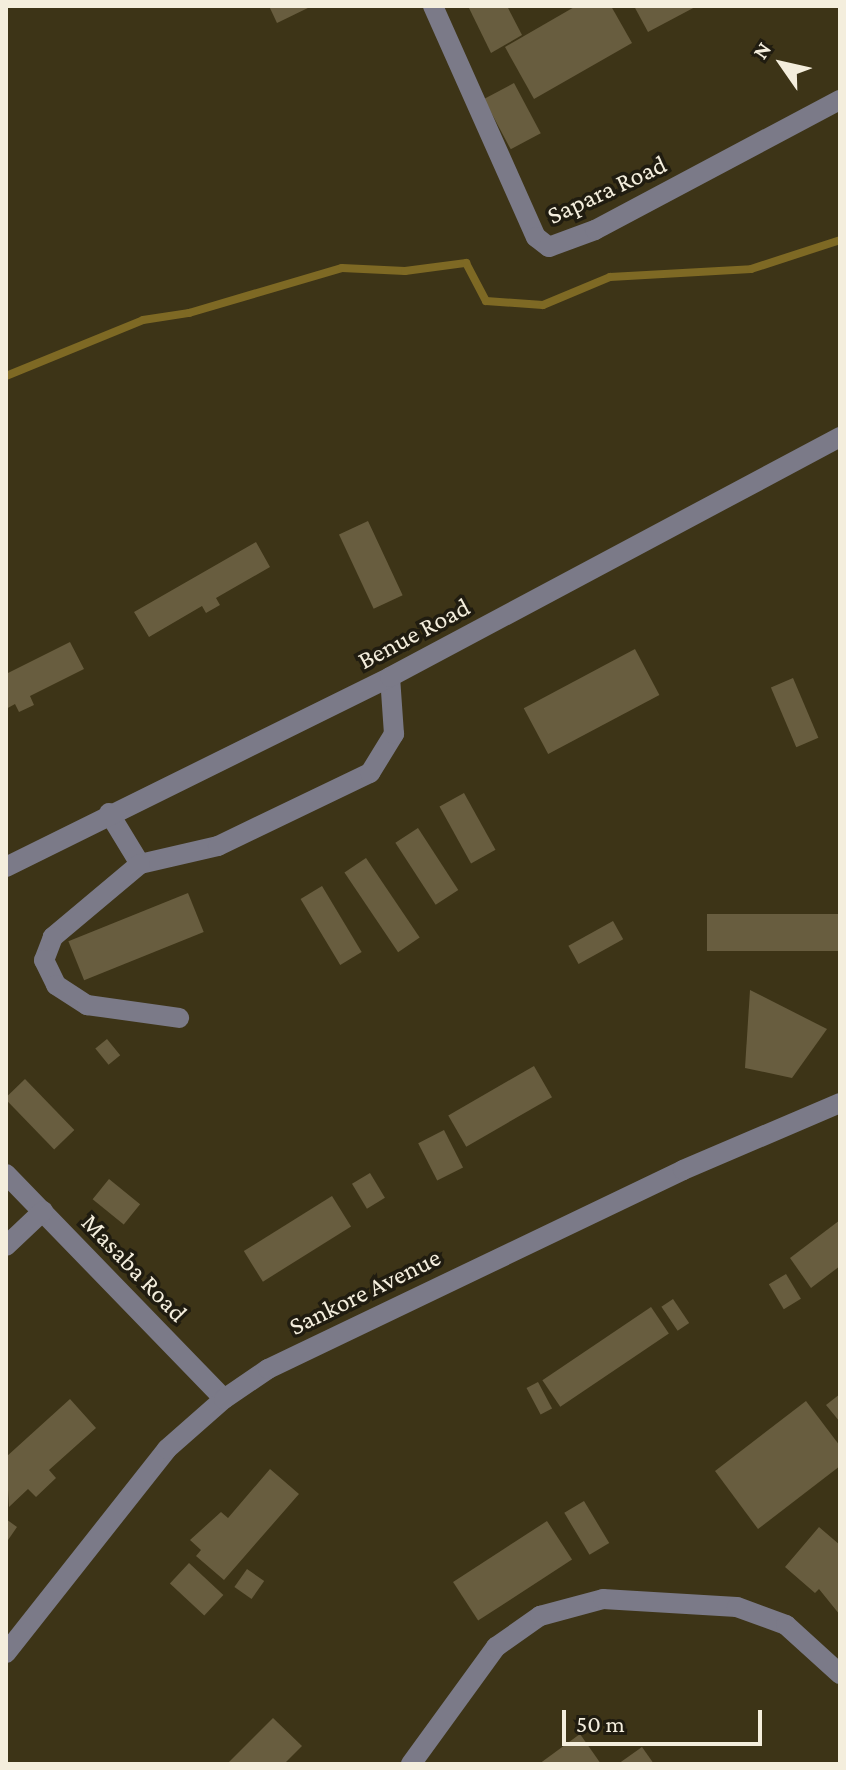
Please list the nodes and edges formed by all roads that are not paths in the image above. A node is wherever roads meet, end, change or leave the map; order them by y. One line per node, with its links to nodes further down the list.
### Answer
1 (433, 6): 2 (street, Sapara Road)
2 (840, 100)
3 (840, 437): 4 (street, Benue Road)
4 (390, 677): 5 (street, Benue Road); 6 (street)
5 (109, 813): 6 (street); 7 (street, Benue Road)
6 (140, 864): 8 (street)
7 (6, 867)
8 (179, 1018)
9 (840, 1103): 13 (street, Sankore Avenue)
10 (6, 1174): 11 (street, Masaba Road)
11 (43, 1211): 12 (street); 13 (street, Masaba Road)
12 (6, 1246)
13 (224, 1399): 14 (street, Sankore Avenue)
14 (6, 1653)
15 (840, 1674): 16 (street)
16 (411, 1764)

